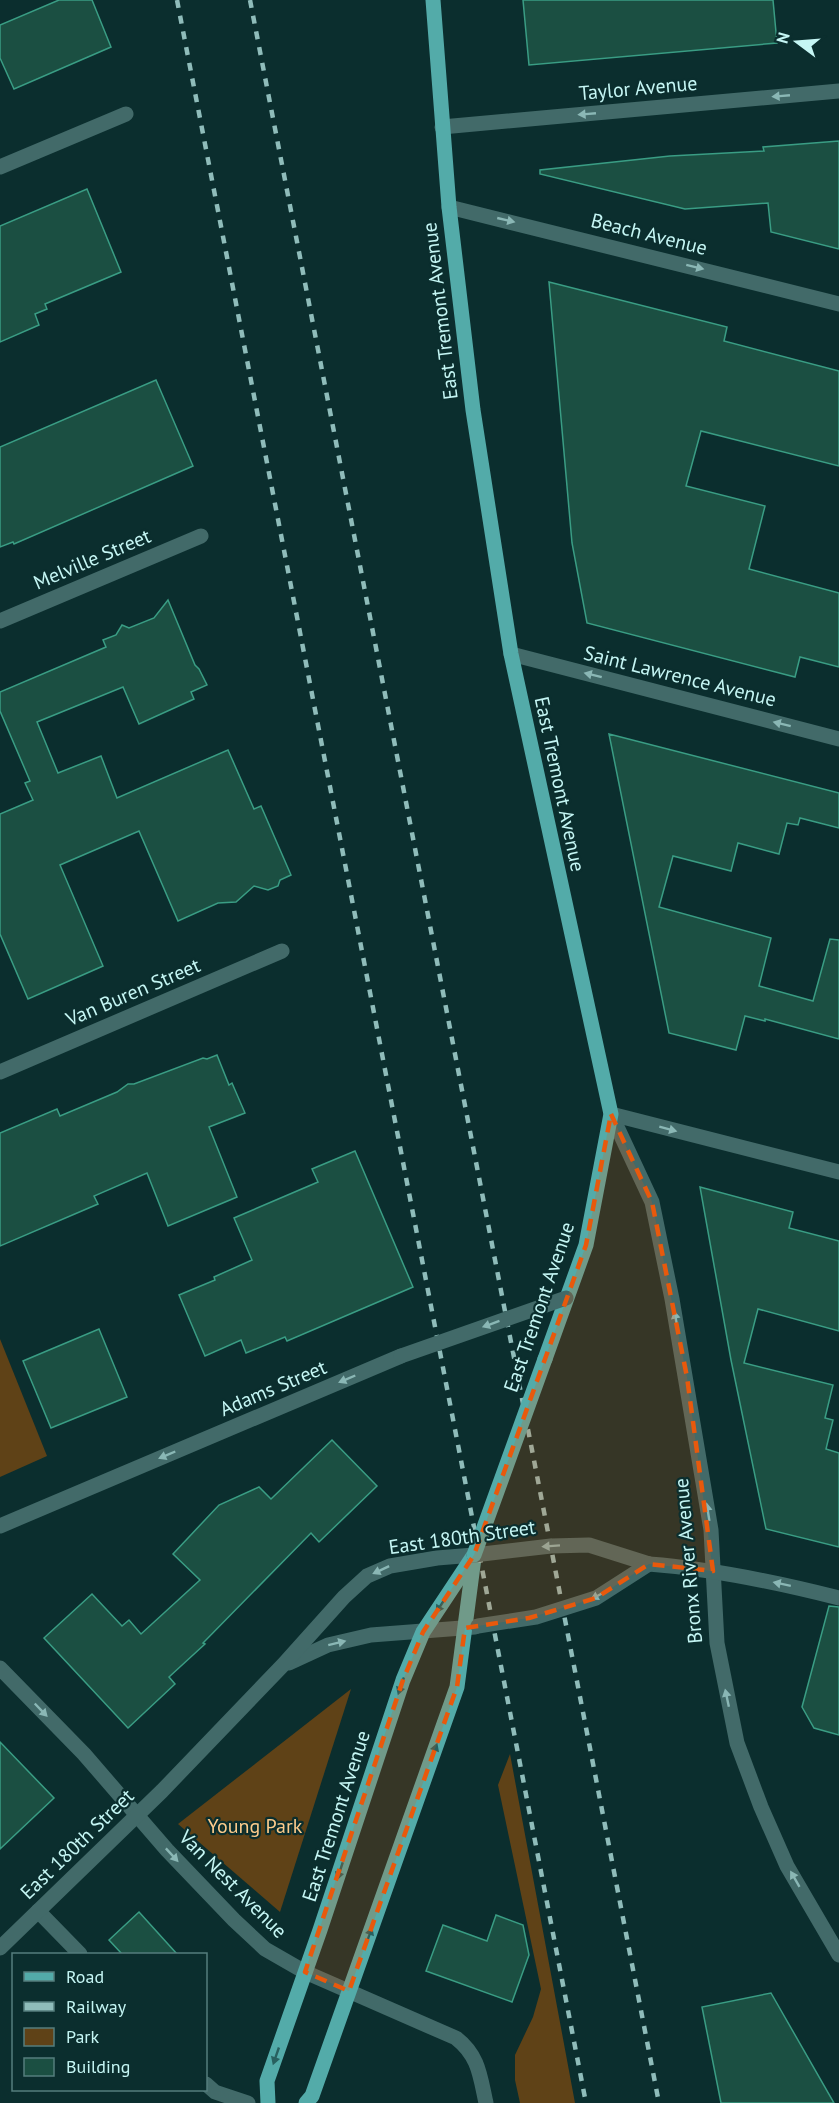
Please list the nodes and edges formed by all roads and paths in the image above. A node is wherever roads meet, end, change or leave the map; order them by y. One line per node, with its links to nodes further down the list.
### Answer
1 (432, 0): 4 (main road, East Tremont Avenue)
2 (839, 90): 4 (street, Taylor Avenue, one-way to 4)
3 (126, 114): 5 (street)
4 (442, 127): 6 (main road, East Tremont Avenue)
5 (0, 167)
6 (449, 207): 7 (street, Beach Avenue, one-way to 7); 10 (main road, East Tremont Avenue)
7 (839, 304)
8 (201, 536): 9 (street, Melville Street)
9 (0, 621)
10 (511, 654): 11 (street, Saint Lawrence Avenue, one-way to 10); 14 (main road, East Tremont Avenue)
11 (839, 738)
12 (282, 951): 13 (street, Van Buren Street)
13 (0, 1072)
14 (611, 1114): 15 (street, one-way to 15); 16 (main road, East Tremont Avenue); 20 (street, Bronx River Avenue, one-way to 14)
15 (839, 1172)
16 (566, 1298): 17 (street, Adams Street, one-way to 17, bridge); 18 (main road, East Tremont Avenue, bridge)
17 (0, 1526)
18 (474, 1555): 19 (street, East 180th Street, one-way to 18, bridge); 21 (main road, East Tremont Avenue); 25 (street, East 180th Street, one-way to 25)
19 (649, 1564): 20 (street, East 180th Street); 23 (street, East 180th Street, one-way to 23, bridge)
20 (712, 1571): 22 (street, East 180th Street, one-way to 20); 31 (street, Bronx River Avenue, one-way to 20)
21 (465, 1579): 23 (main road, East Tremont Avenue); 24 (main road, East Tremont Avenue, one-way to 24)
22 (839, 1598)
23 (472, 1627): 24 (street, East 180th Street); 33 (main road, East Tremont Avenue, one-way to 23)
24 (423, 1632): 25 (street, East 180th Street, one-way to 24); 32 (main road, East Tremont Avenue, one-way to 32)
25 (283, 1665): 27 (street, East 180th Street)
26 (0, 1668): 27 (street, Van Nest Avenue, one-way to 27)
27 (137, 1815): 28 (street, East 180th Street); 32 (street, Van Nest Avenue, one-way to 32)
28 (38, 1911): 29 (street, East 180th Street); 30 (street)
29 (0, 1948)
30 (79, 1953)
31 (839, 1955)
32 (305, 1972): 33 (street, Van Nest Avenue); 36 (main road, East Tremont Avenue, one-way to 36)
33 (349, 1991): 37 (main road, East Tremont Avenue); 38 (street, Van Nest Avenue)
34 (207, 2085): 35 (street)
35 (248, 2103)
36 (268, 2103)
37 (306, 2103)
38 (486, 2103)

